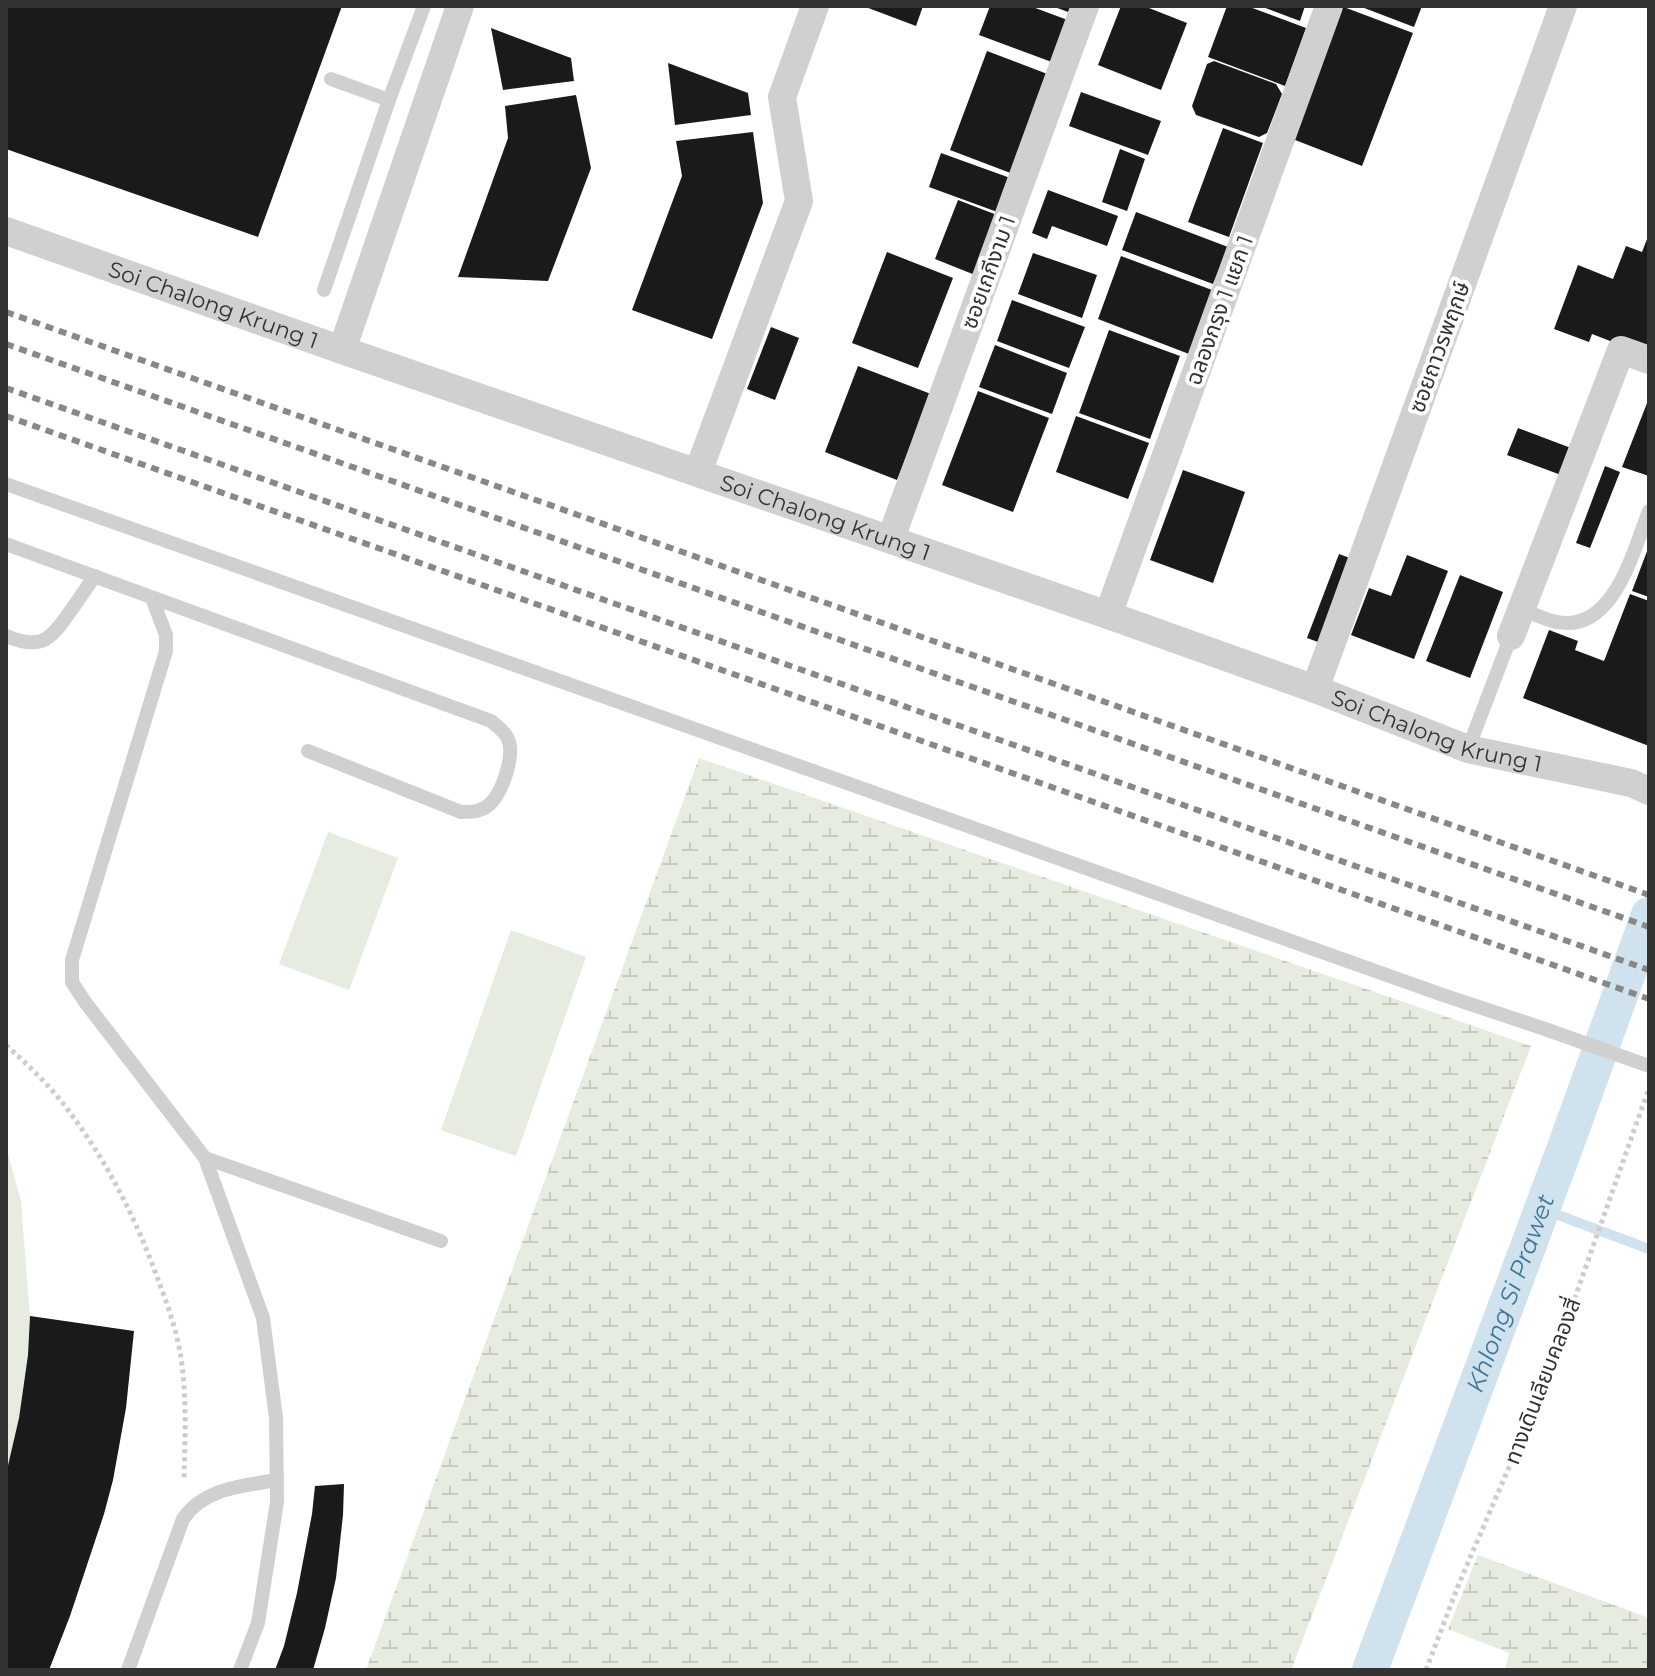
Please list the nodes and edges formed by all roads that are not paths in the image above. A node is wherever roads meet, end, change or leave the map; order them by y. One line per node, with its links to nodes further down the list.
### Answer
1 (424, 6): 8 (lane)
2 (460, 6): 11 (street)
3 (815, 6): 13 (street)
4 (1085, 6): 16 (street, ซอยเกกีงาม 1)
5 (1329, 6): 21 (street, ฉลองกรุง 1 แยก 1)
6 (1563, 6): 24 (street, ซอยถาวรพฤกษ์)
7 (331, 79): 8 (lane)
8 (389, 100): 10 (lane)
9 (6, 231): 11 (street, Soi Chalong Krung 1)
10 (324, 290)
11 (342, 350): 13 (street, Soi Chalong Krung 1)
12 (1649, 360): 20 (street)
13 (698, 472): 16 (street, Soi Chalong Krung 1)
14 (6, 484): 28 (lane)
15 (1649, 511): 20 (lane)
16 (891, 538): 21 (street, Soi Chalong Krung 1)
17 (6, 544): 18 (lane)
18 (95, 576): 19 (lane); 22 (lane)
19 (152, 598): 26 (lane); 29 (lane)
20 (1521, 609): 23 (street)
21 (1108, 615): 24 (street, Soi Chalong Krung 1)
22 (6, 636)
23 (1511, 636): 25 (lane)
24 (1315, 689): 25 (street, Soi Chalong Krung 1)
25 (1468, 749): 27 (street, Soi Chalong Krung 1)
26 (308, 751)
27 (1640, 787)
28 (1649, 1066)
29 (205, 1158): 30 (lane); 31 (lane)
30 (441, 1241)
31 (277, 1480): 32 (lane); 33 (lane)
32 (128, 1670)
33 (240, 1670)

